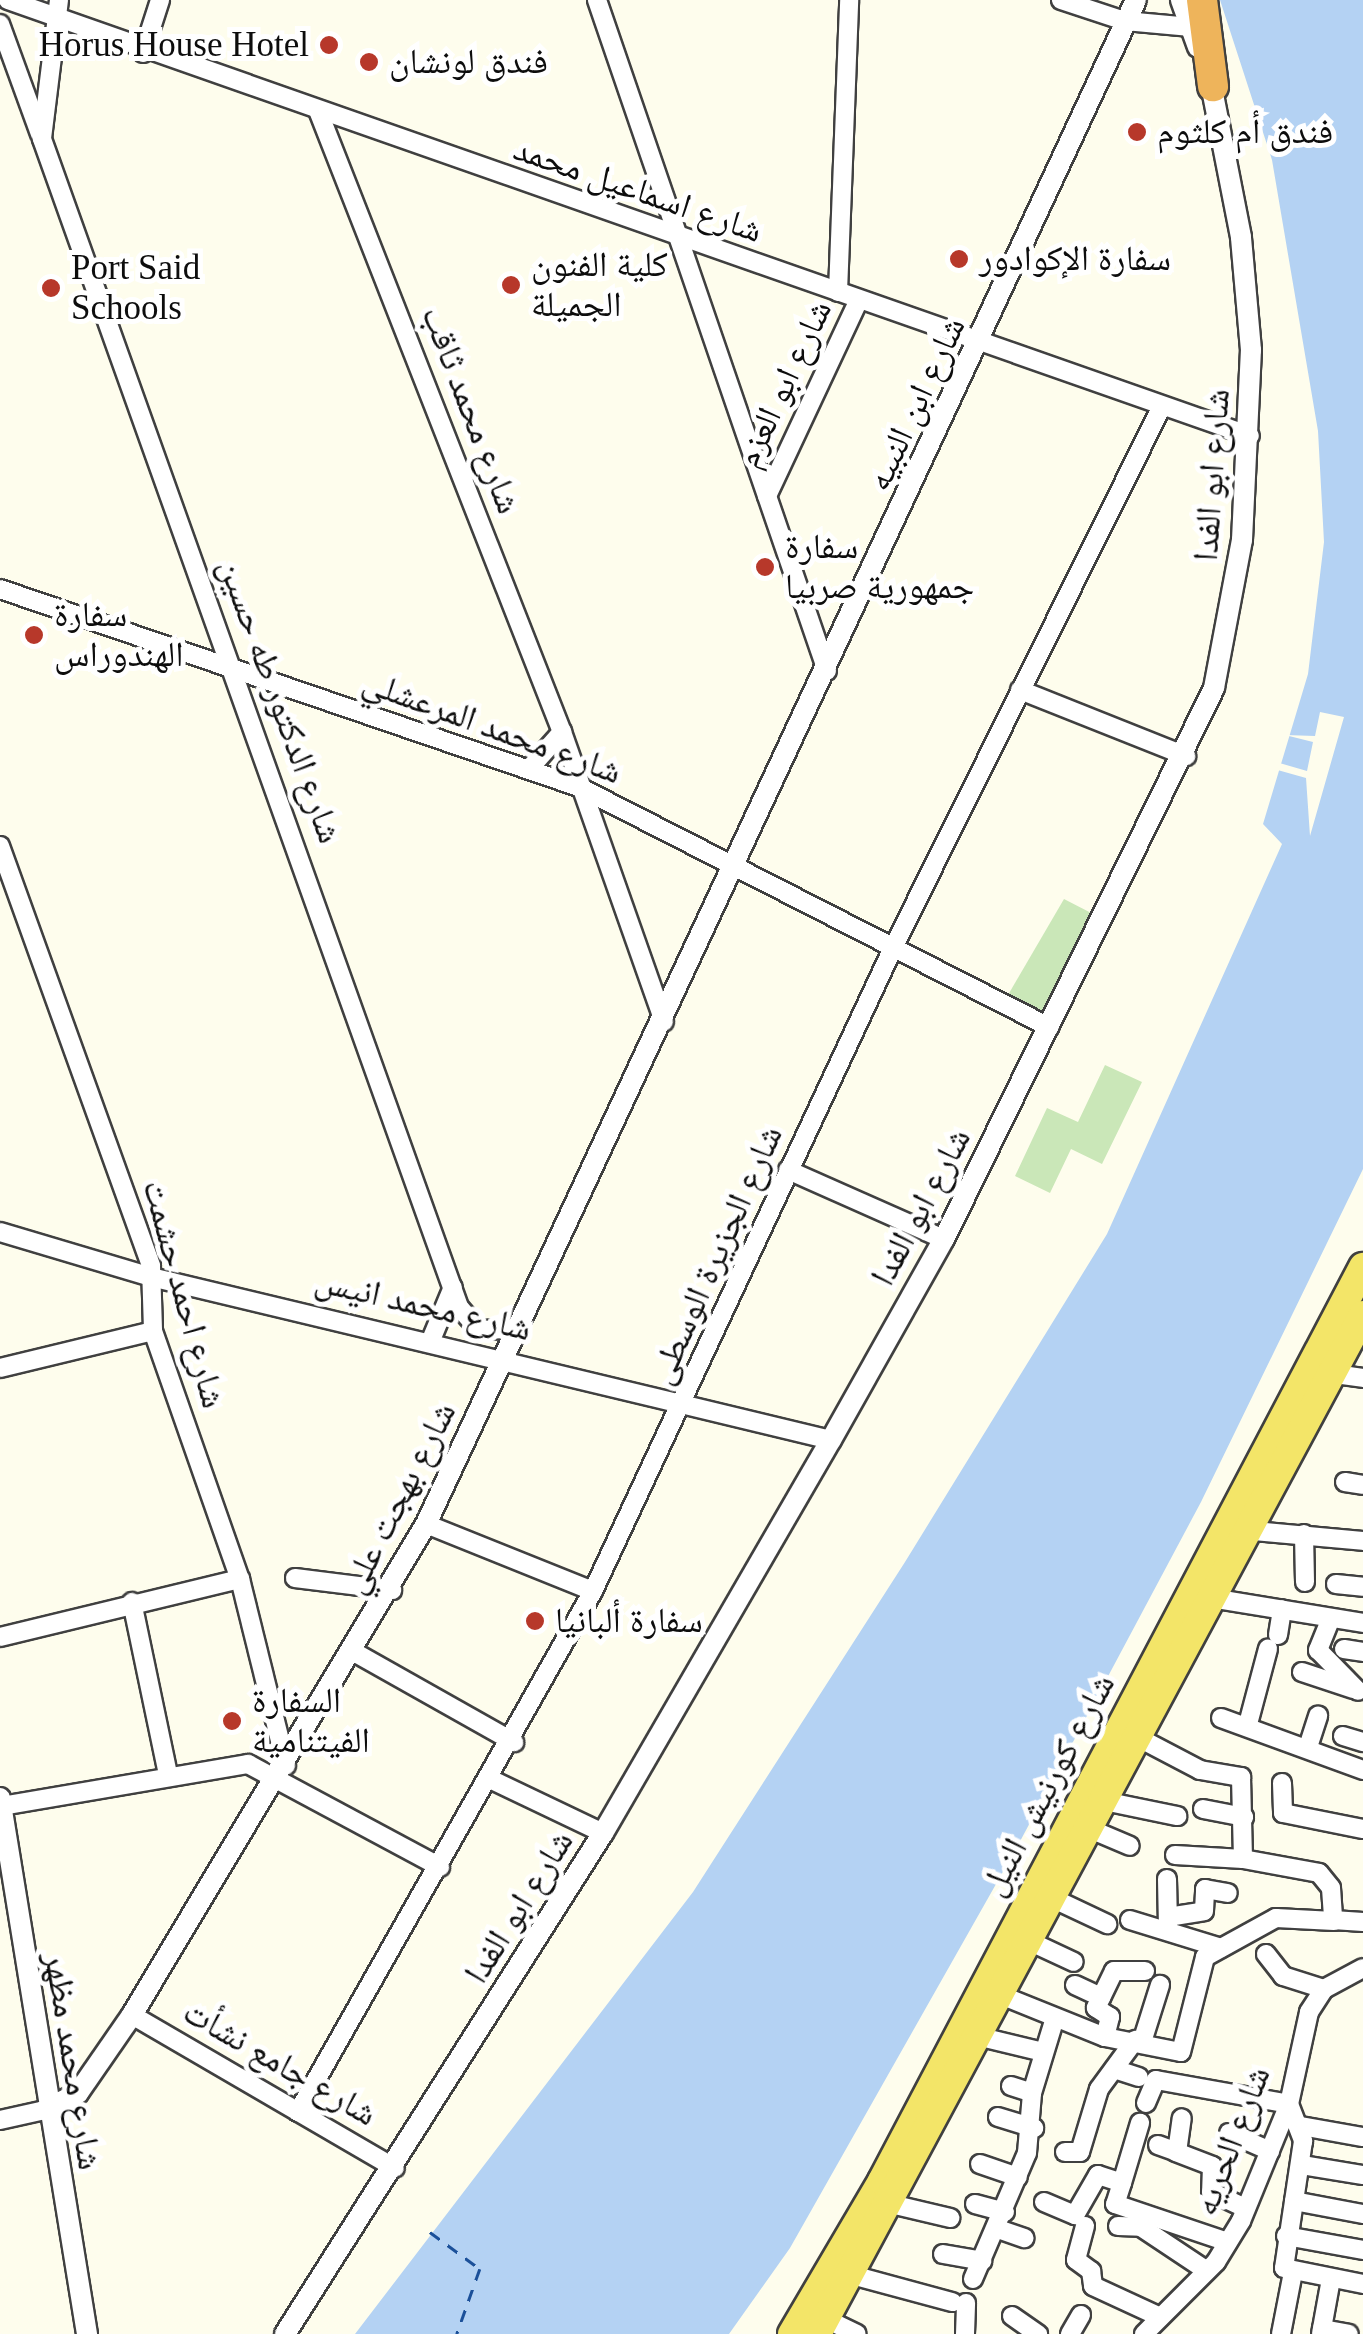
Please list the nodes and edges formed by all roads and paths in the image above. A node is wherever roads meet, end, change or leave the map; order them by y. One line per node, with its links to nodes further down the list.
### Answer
1 (8, 0): 8 (street, شارع اسماعيل محمد)
2 (160, 0): 13 (street)
3 (597, 0): 17 (street)
4 (849, 0): 18 (street)
5 (1060, 0): 10 (street)
6 (1136, 0): 10 (street)
7 (1181, 0): 9 (street)
8 (56, 8): 13 (street, شارع اسماعيل محمد); 16 (street, شارع الدكتور طه حسين)
9 (1197, 14): 10 (street); 14 (highway)
10 (1125, 21): 20 (street, شارع ابن النبيه)
11 (0, 24): 16 (street)
12 (0, 41): 16 (street, شارع الدكتور طه حسين)
13 (143, 53): 15 (street, شارع اسماعيل محمد)
14 (1213, 86): 22 (street, شارع ابو الفدا)
15 (319, 112): 17 (street, شارع اسماعيل محمد); 28 (street, شارع محمد ثاقب)
16 (42, 139): 25 (street, شارع الدكتور طه حسين)
17 (680, 240): 18 (street, شارع اسماعيل محمد); 23 (street)
18 (838, 292): 19 (street, شارع اسماعيل محمد)
19 (859, 300): 20 (street, شارع اسماعيل محمد); 23 (street, شارع ابو العزم)
20 (980, 344): 21 (street, شارع اسماعيل محمد); 26 (street, شارع ابن النبيه)
21 (1161, 408): 22 (street, شارع اسماعيل محمد); 27 (street, شارع الجزيرة الوسطى)
22 (1250, 436): 29 (street, شارع ابو الفدا)
23 (767, 496): 26 (street)
24 (0, 589): 25 (street, شارع محمد المرعشلي)
25 (237, 671): 30 (street, شارع محمد المرعشلي); 42 (street, شارع الدكتور طه حسين)
26 (828, 671): 33 (street, شارع ابن النبيه)
27 (1020, 690): 29 (street); 34 (street, شارع الجزيرة الوسطى)
28 (562, 732): 30 (street); 31 (street, شارع محمد ثاقب)
29 (1186, 756): 36 (street, شارع ابو الفدا)
30 (529, 769): 31 (street, شارع محمد المرعشلي)
31 (579, 786): 33 (street, شارع محمد المرعشلي); 35 (street, شارع محمد ثاقب)
32 (0, 846): 41 (street, شارع احمد حشمت)
33 (738, 868): 34 (street, شارع محمد المرعشلي); 35 (street, شارع بهجت علي)
34 (893, 948): 36 (street, شارع محمد المرعشلي); 37 (street, شارع الجزيرة الوسطى)
35 (664, 1022): 44 (street, شارع بهجت علي)
36 (1050, 1026): 39 (street, شارع ابو الفدا)
37 (788, 1170): 39 (street); 50 (street, شارع الجزيرة الوسطى)
38 (0, 1232): 41 (street, شارع محمد انيس)
39 (944, 1239): 51 (street, شارع ابو الفدا)
40 (1363, 1267): 177 (main road, شارع كورنيش النيل)
41 (151, 1277): 45 (street, شارع احمد حشمت); 46 (street, شارع محمد انيس)
42 (452, 1287): 44 (street, شارع الدكتور طه حسين); 46 (street)
43 (1363, 1315): 49 (main road, شارع كورنيش النيل)
44 (516, 1329): 47 (street, شارع بهجت علي)
45 (153, 1330): 48 (street); 57 (street, شارع احمد حشمت)
46 (431, 1340): 47 (street, شارع محمد انيس)
47 (505, 1356): 50 (street, شارع محمد انيس); 52 (street, شارع بهجت علي)
48 (0, 1368)
49 (1349, 1376): 53 (main road, شارع كورنيش النيل)
50 (687, 1402): 51 (street, شارع محمد انيس); 62 (street, شارع الجزيرة الوسطى)
51 (832, 1440): 92 (street, شارع ابو الفدا)
52 (426, 1524): 61 (street, شارع بهجت علي); 62 (street)
53 (1254, 1531): 54 (street); 63 (main road, شارع كورنيش النيل)
54 (1304, 1534): 55 (street); 58 (street)
55 (1363, 1541)
56 (295, 1578): 61 (street)
57 (240, 1580): 64 (street); 80 (street, شارع احمد حشمت)
58 (1304, 1582)
59 (1336, 1584): 60 (street)
60 (1363, 1588)
61 (392, 1590): 69 (street, شارع بهجت علي)
62 (593, 1591): 77 (street, شارع الجزيرة الوسطى)
63 (1216, 1599): 65 (street); 76 (main road, شارع كورنيش النيل)
64 (132, 1602): 68 (street); 82 (street)
65 (1282, 1610): 66 (street); 74 (street)
66 (1331, 1618): 67 (street); 71 (street)
67 (1363, 1623)
68 (0, 1637)
69 (354, 1652): 77 (street); 80 (street, شارع بهجت علي)
70 (1302, 1672): 71 (street)
71 (1361, 1691)
72 (1318, 1716): 79 (street)
73 (1221, 1718): 74 (street)
74 (1248, 1724): 79 (street)
75 (1343, 1736): 78 (street)
76 (1139, 1738): 85 (main road, شارع كورنيش النيل); 89 (street)
77 (514, 1742): 83 (street, شارع الجزيرة الوسطى)
78 (1363, 1742)
79 (1308, 1748): 81 (street)
80 (283, 1770): 82 (street); 96 (street); 116 (street, شارع بهجت علي)
81 (1363, 1770)
82 (168, 1774): 86 (street)
83 (492, 1780): 92 (street); 96 (street, شارع الجزيرة الوسطى)
84 (1282, 1782): 91 (street)
85 (1104, 1801): 88 (street); 90 (main road, شارع كورنيش النيل)
86 (1, 1802): 128 (street, شارع محمد مظهر)
87 (1203, 1809): 89 (street)
88 (1177, 1816)
89 (1244, 1818): 95 (street)
90 (1090, 1829): 93 (street); 99 (main road, شارع كورنيش النيل)
91 (1363, 1829)
92 (602, 1833): 144 (street, شارع ابو الفدا)
93 (1130, 1846)
94 (1175, 1855): 95 (street)
95 (1243, 1859): 101 (street)
96 (440, 1867): 129 (street, شارع الجزيرة الوسطى)
97 (1167, 1879): 104 (street)
98 (1228, 1893): 104 (street)
99 (1054, 1899): 103 (street); 105 (main road, شارع كورنيش النيل)
100 (1130, 1920): 104 (street)
101 (1334, 1921): 102 (street); 106 (street)
102 (1363, 1922)
103 (1107, 1924)
104 (1161, 1930): 106 (street)
105 (1031, 1942): 108 (street); 114 (main road, شارع كورنيش النيل)
106 (1221, 1948): 120 (street)
107 (1266, 1954): 113 (street)
108 (1074, 1962)
109 (1363, 1968): 113 (street)
110 (1145, 1971): 115 (street)
111 (1075, 1985): 115 (street)
112 (1160, 1985): 120 (street)
113 (1324, 1990): 127 (street, شارع الحريه)
114 (1003, 1996): 117 (street); 118 (main road, شارع كورنيش النيل)
115 (1102, 1997): 119 (street)
116 (132, 2014): 128 (street, شارع بهجت علي); 129 (street, شارع جامع نشأت)
117 (1055, 2018): 119 (street); 121 (street)
118 (981, 2037): 121 (street); 150 (main road, شارع كورنيش النيل)
119 (1105, 2037): 120 (street)
120 (1138, 2041): 122 (street)
121 (1044, 2052): 125 (street)
122 (1114, 2069): 123 (street); 140 (street)
123 (1139, 2076)
124 (1011, 2086): 125 (street)
125 (1032, 2093): 135 (street)
126 (1146, 2103): 127 (street)
127 (1289, 2104): 134 (street); 139 (street, شارع الحريه)
128 (45, 2110): 132 (street); 175 (street, شارع محمد مظهر)
129 (298, 2112): 144 (street, شارع جامع نشأت)
130 (998, 2117): 135 (street)
131 (1182, 2118): 141 (street)
132 (0, 2120)
133 (1140, 2123): 145 (street)
134 (1301, 2126): 137 (street); 143 (street)
135 (1034, 2128): 147 (street)
136 (1229, 2133): 139 (street)
137 (1363, 2137)
138 (1158, 2144): 141 (street)
139 (1270, 2151): 152 (street, شارع الحريه)
140 (1065, 2152)
141 (1176, 2152): 152 (street)
142 (980, 2164): 147 (street)
143 (1302, 2165): 146 (street); 148 (street)
144 (395, 2168): 176 (street, شارع ابو الفدا)
145 (1129, 2172): 149 (street); 160 (street)
146 (1363, 2176)
147 (1018, 2177): 155 (street)
148 (1294, 2201): 153 (street); 158 (street)
149 (1044, 2202)
150 (891, 2204): 154 (street); 166 (main road, شارع كورنيش النيل)
151 (975, 2204): 155 (street)
152 (1246, 2208): 160 (street, شارع الحريه)
153 (1363, 2214)
154 (950, 2218)
155 (1001, 2221): 159 (street); 163 (street)
156 (1085, 2226): 173 (street)
157 (1118, 2226): 164 (street)
158 (1286, 2236): 161 (street); 165 (street)
159 (1024, 2238)
160 (1228, 2242): 164 (street, شارع الحريه)
161 (1363, 2250)
162 (943, 2254): 163 (street)
163 (982, 2261): 168 (street)
164 (1207, 2271): 173 (street, شارع الحريه)
165 (1290, 2271): 167 (street); 182 (street)
166 (852, 2275): 172 (main road, شارع كورنيش النيل); 179 (street)
167 (1331, 2278): 169 (street); 174 (street)
168 (973, 2279)
169 (1363, 2284)
170 (1081, 2315): 181 (street)
171 (1012, 2316): 180 (street)
172 (822, 2326): 178 (street)
173 (1156, 2327)
174 (1321, 2332): 183 (street)
175 (87, 2334)
176 (286, 2334)
177 (792, 2334)
178 (857, 2334)
179 (966, 2334)
180 (1038, 2334)
181 (1070, 2334)
182 (1281, 2334)
183 (1349, 2334)

